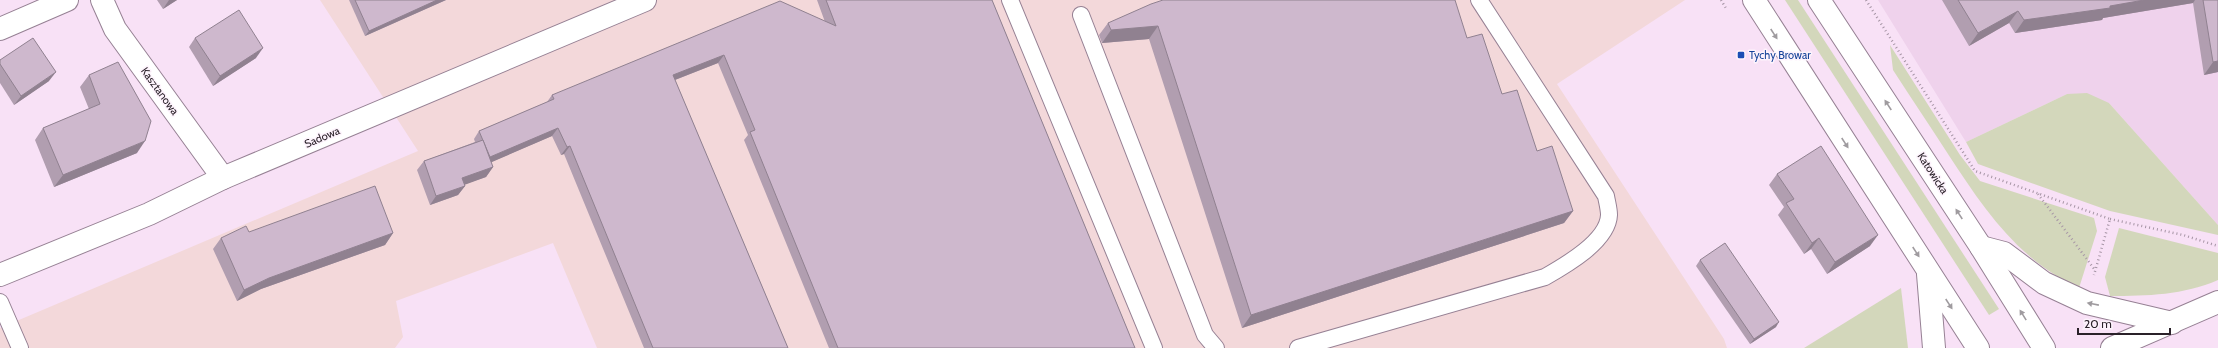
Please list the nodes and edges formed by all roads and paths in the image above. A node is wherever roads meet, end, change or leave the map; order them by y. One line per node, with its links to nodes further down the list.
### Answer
1 (67, 0): 10 (main road)
2 (102, 0): 11 (main road, Kasztanowa)
3 (645, 0): 11 (main road, Sadowa)
4 (1010, 0): 24 (lane)
5 (1479, 0): 26 (lane)
6 (1754, 0): 17 (main road, one-way to 17)
7 (1819, 0): 15 (main road, Katowicka, one-way to 7)
8 (1866, 0): 12 (path)
9 (1081, 15): 25 (lane)
10 (0, 29)
11 (223, 178): 18 (main road, Sadowa)
12 (2038, 193): 13 (path); 16 (path)
13 (2110, 219): 14 (path); 16 (path)
14 (2218, 246)
15 (1981, 247): 20 (main road); 29 (main road, Katowicka, one-way to 15)
16 (2095, 270): 20 (path)
17 (1928, 271): 27 (main road); 28 (main road, one-way to 28)
18 (0, 275)
19 (0, 302): 23 (lane)
20 (2087, 302): 22 (main road, one-way to 20)
21 (2218, 302): 22 (main road)
22 (2172, 322): 30 (main road)
23 (20, 348)
24 (1154, 348)
25 (1216, 348)
26 (1298, 348)
27 (1934, 348)
28 (1978, 348)
29 (2044, 348)
30 (2112, 348)

